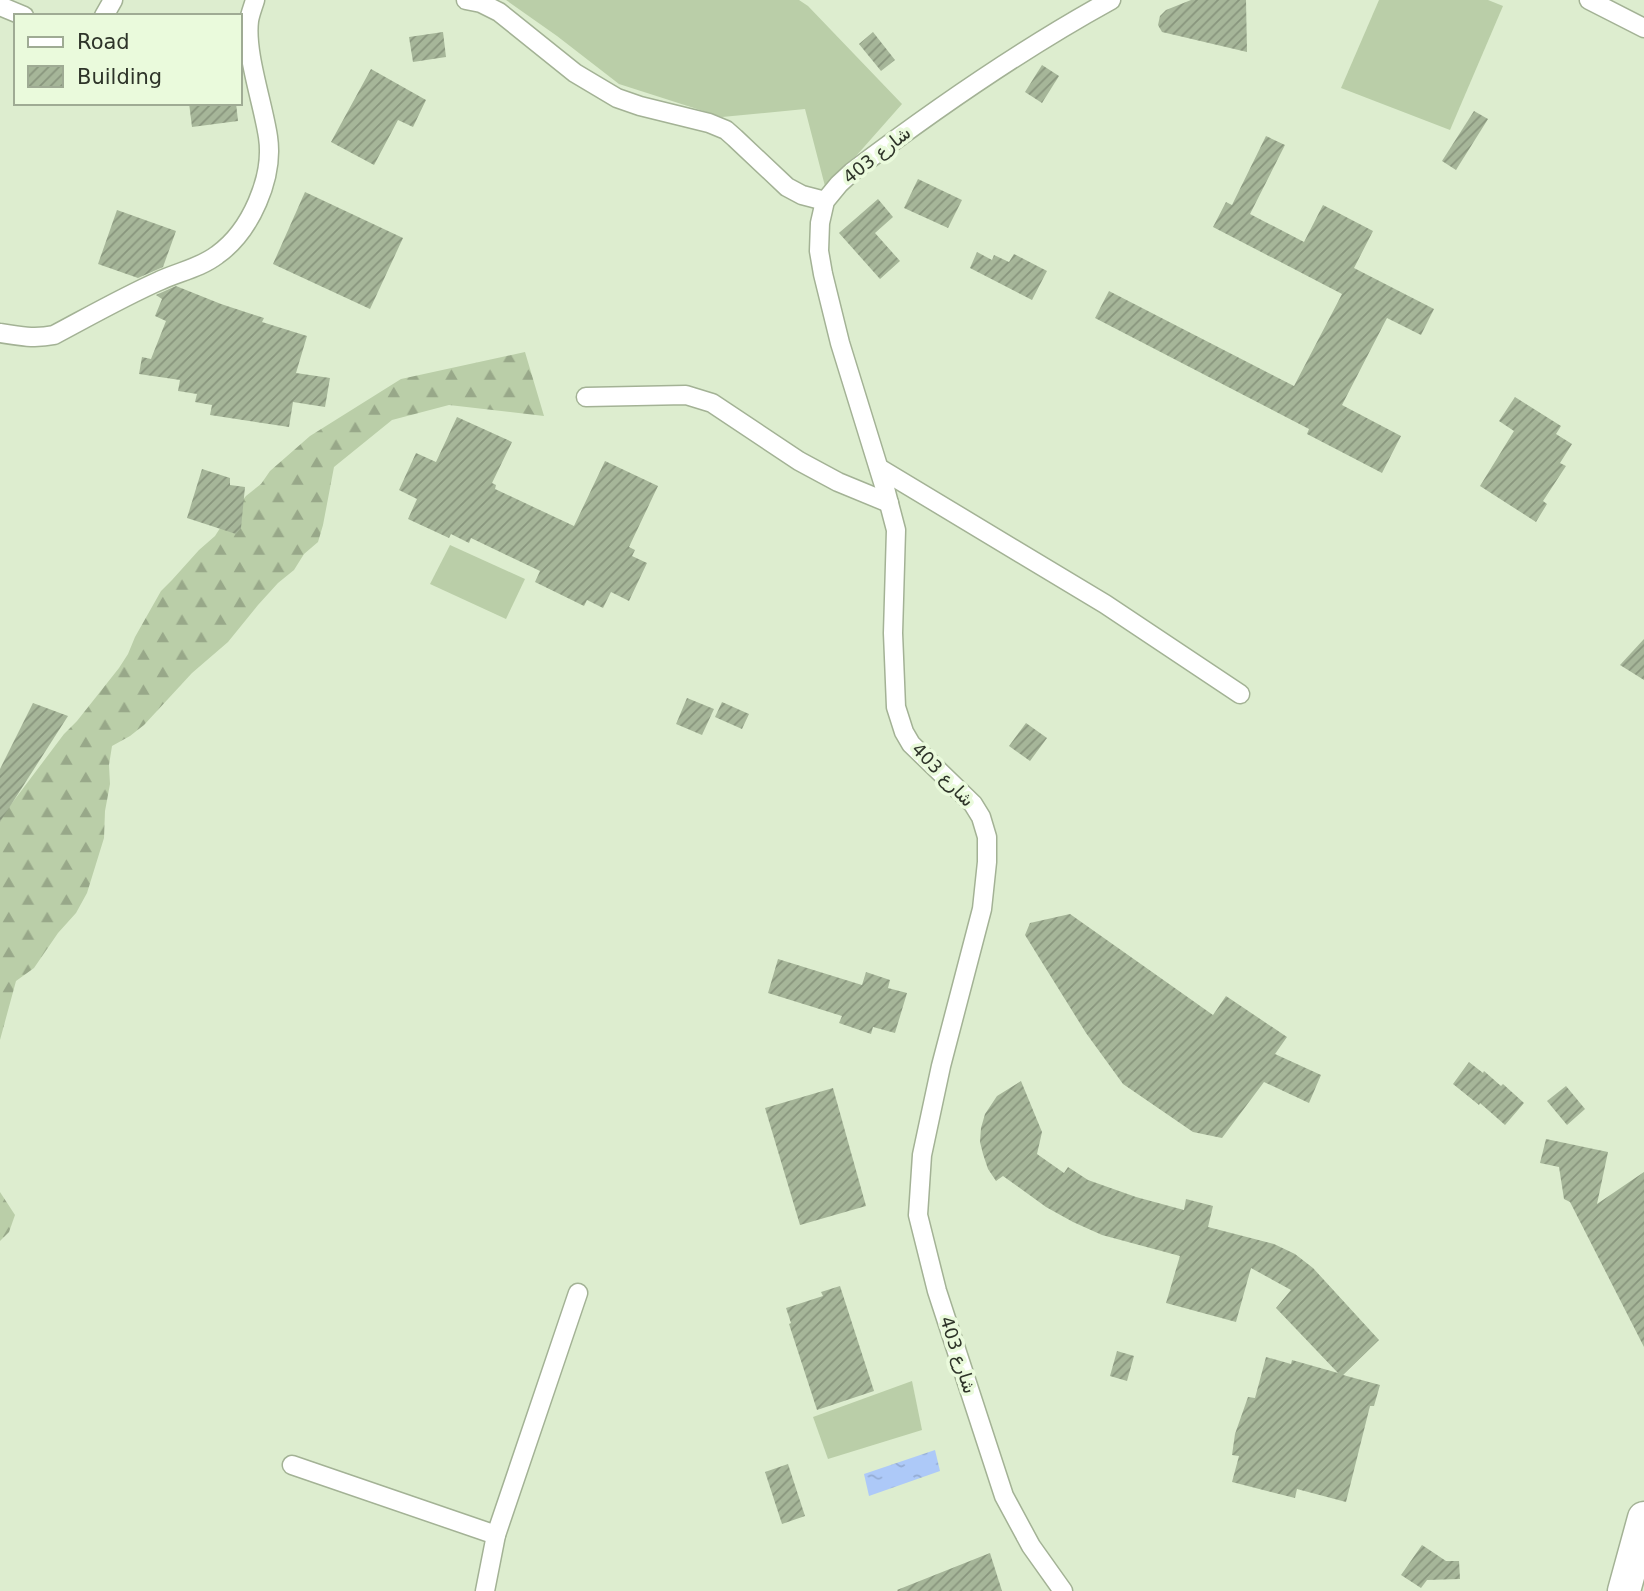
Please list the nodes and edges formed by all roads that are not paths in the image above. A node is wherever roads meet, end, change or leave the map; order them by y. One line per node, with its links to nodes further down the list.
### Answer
1 (255, 0): 9 (street)
2 (466, 0): 8 (street)
3 (1111, 0): 8 (street, شارع 403)
4 (1589, 0): 7 (street)
5 (0, 6): 6 (street)
6 (19, 14)
7 (1644, 28)
8 (825, 201): 11 (street, شارع 403)
9 (0, 333)
10 (586, 397): 12 (street)
11 (879, 468): 12 (street, شارع 403); 13 (street)
12 (889, 503): 19 (street, شارع 403)
13 (1240, 694)
14 (578, 1293): 17 (street)
15 (292, 1465): 17 (street)
16 (1644, 1518): 20 (highway)
17 (496, 1535): 18 (street)
18 (485, 1591)
19 (1063, 1591)
20 (1624, 1591)

